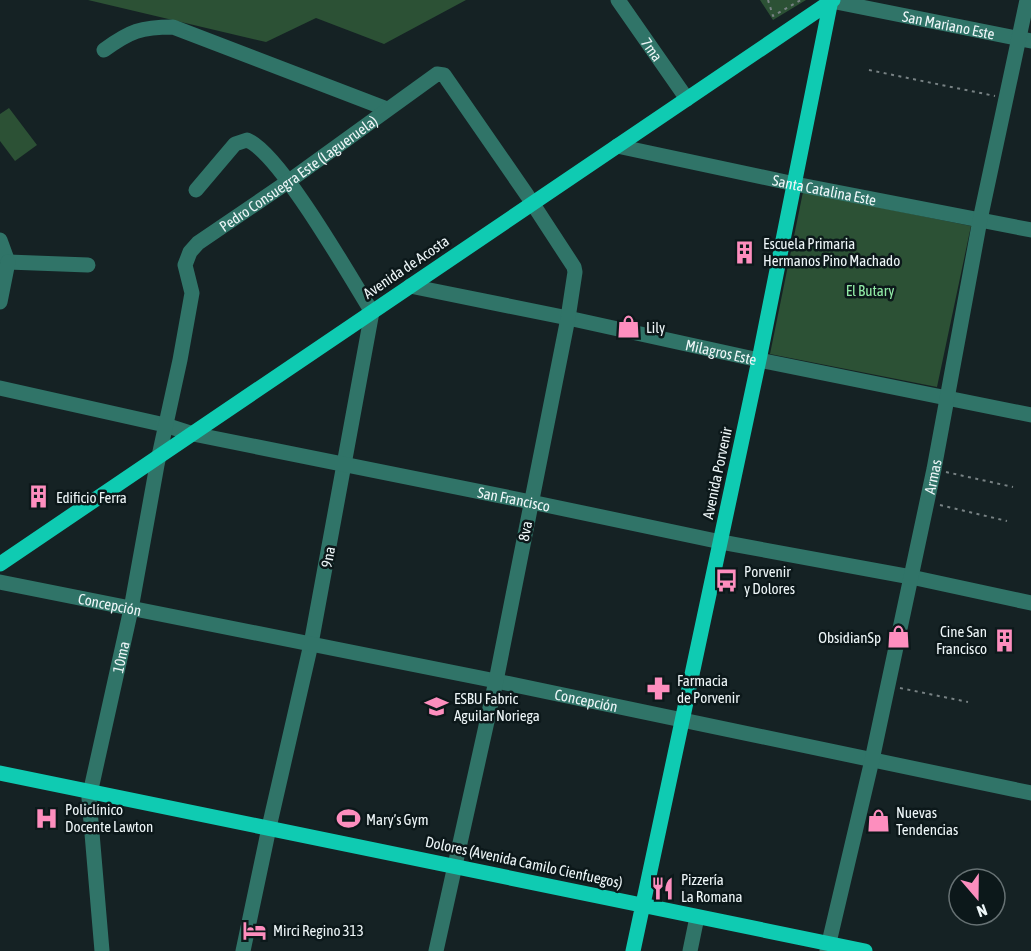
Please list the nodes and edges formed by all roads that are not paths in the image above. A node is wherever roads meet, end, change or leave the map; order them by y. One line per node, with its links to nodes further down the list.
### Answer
1 (618, 0): 7 (street, 7ma)
2 (831, 0): 4 (street, San Mariano Este); 7 (main road, Avenida de Acosta); 11 (main road, Avenida Porvenir)
3 (1027, 0): 4 (street, Armas)
4 (1025, 40): 14 (street, Armas)
5 (104, 50): 8 (street)
6 (444, 75): 8 (street, Pedro Consuegra Este (Lagueruela)); 13 (street, 8va)
7 (687, 99): 9 (main road, Avenida de Acosta)
8 (387, 109): 10 (street, Pedro Consuegra Este (Lagueruela))
9 (617, 146): 11 (street, Santa Catalina Este); 13 (main road, Avenida de Acosta)
10 (289, 181): 12 (street); 20 (street, Pedro Consuegra Este (Lagueruela)); 22 (street)
11 (795, 184): 14 (street, Santa Catalina Este); 24 (main road, Avenida Porvenir)
12 (196, 190)
13 (533, 203): 19 (main road, Avenida de Acosta); 23 (street, 8va)
14 (980, 220): 15 (street, Santa Catalina Este); 26 (street, Armas)
15 (1031, 230)
16 (0, 240): 17 (street)
17 (8, 262): 18 (street); 21 (street)
18 (88, 265)
19 (410, 286): 22 (main road, Avenida de Acosta); 23 (street, Milagros Este)
20 (192, 292): 28 (street, 10ma)
21 (0, 302)
22 (372, 312): 29 (main road, Avenida de Acosta); 31 (street, 9na)
23 (568, 318): 24 (street, Milagros Este); 32 (street, 8va)
24 (759, 360): 26 (street, Milagros Este); 33 (main road, Avenida Porvenir)
25 (0, 388): 28 (street, San Francisco)
26 (948, 397): 27 (street, Milagros Este); 35 (street, Armas)
27 (1031, 415)
28 (165, 425): 29 (street, San Francisco); 30 (street, 10ma)
29 (193, 434): 30 (main road, Avenida de Acosta); 31 (street, San Francisco)
30 (160, 456): 34 (main road, Avenida de Acosta); 38 (street, 10ma)
31 (345, 465): 32 (street, San Francisco); 39 (street, 9na)
32 (531, 502): 33 (street, San Francisco); 40 (street, 8va)
33 (721, 542): 35 (street, San Francisco); 41 (main road, Avenida Porvenir)
34 (0, 564)
35 (911, 577): 37 (street, San Francisco); 42 (street, Armas)
36 (0, 582): 38 (street, Concepción)
37 (1031, 603)
38 (131, 609): 39 (street, Concepción); 44 (street, 10ma)
39 (311, 644): 40 (street, Concepción); 46 (street, 9na)
40 (496, 681): 41 (street, Concepción); 47 (street, 8va)
41 (681, 721): 42 (street, Concepción); 48 (main road, Avenida Porvenir)
42 (872, 760): 45 (street, Concepción); 50 (street, Armas)
43 (0, 773): 44 (main road, Dolores (Avenida Camilo Cienfuegos))
44 (91, 791): 46 (main road, Dolores (Avenida Camilo Cienfuegos)); 51 (street, 10ma)
45 (1031, 793)
46 (269, 827): 47 (main road, Dolores (Avenida Camilo Cienfuegos)); 52 (street, 9na)
47 (455, 866): 48 (main road, Dolores (Avenida Camilo Cienfuegos)); 53 (street, 8va)
48 (642, 905): 49 (main road, Dolores (Avenida Camilo Cienfuegos)); 54 (main road, Avenida Porvenir)
49 (696, 917): 50 (main road, Dolores (Avenida Camilo Cienfuegos)); 55 (street)
50 (828, 947): 56 (main road, Dolores (Avenida Camilo Cienfuegos))
51 (102, 951)
52 (243, 951)
53 (436, 951)
54 (633, 951)
55 (690, 951)
56 (865, 951)

